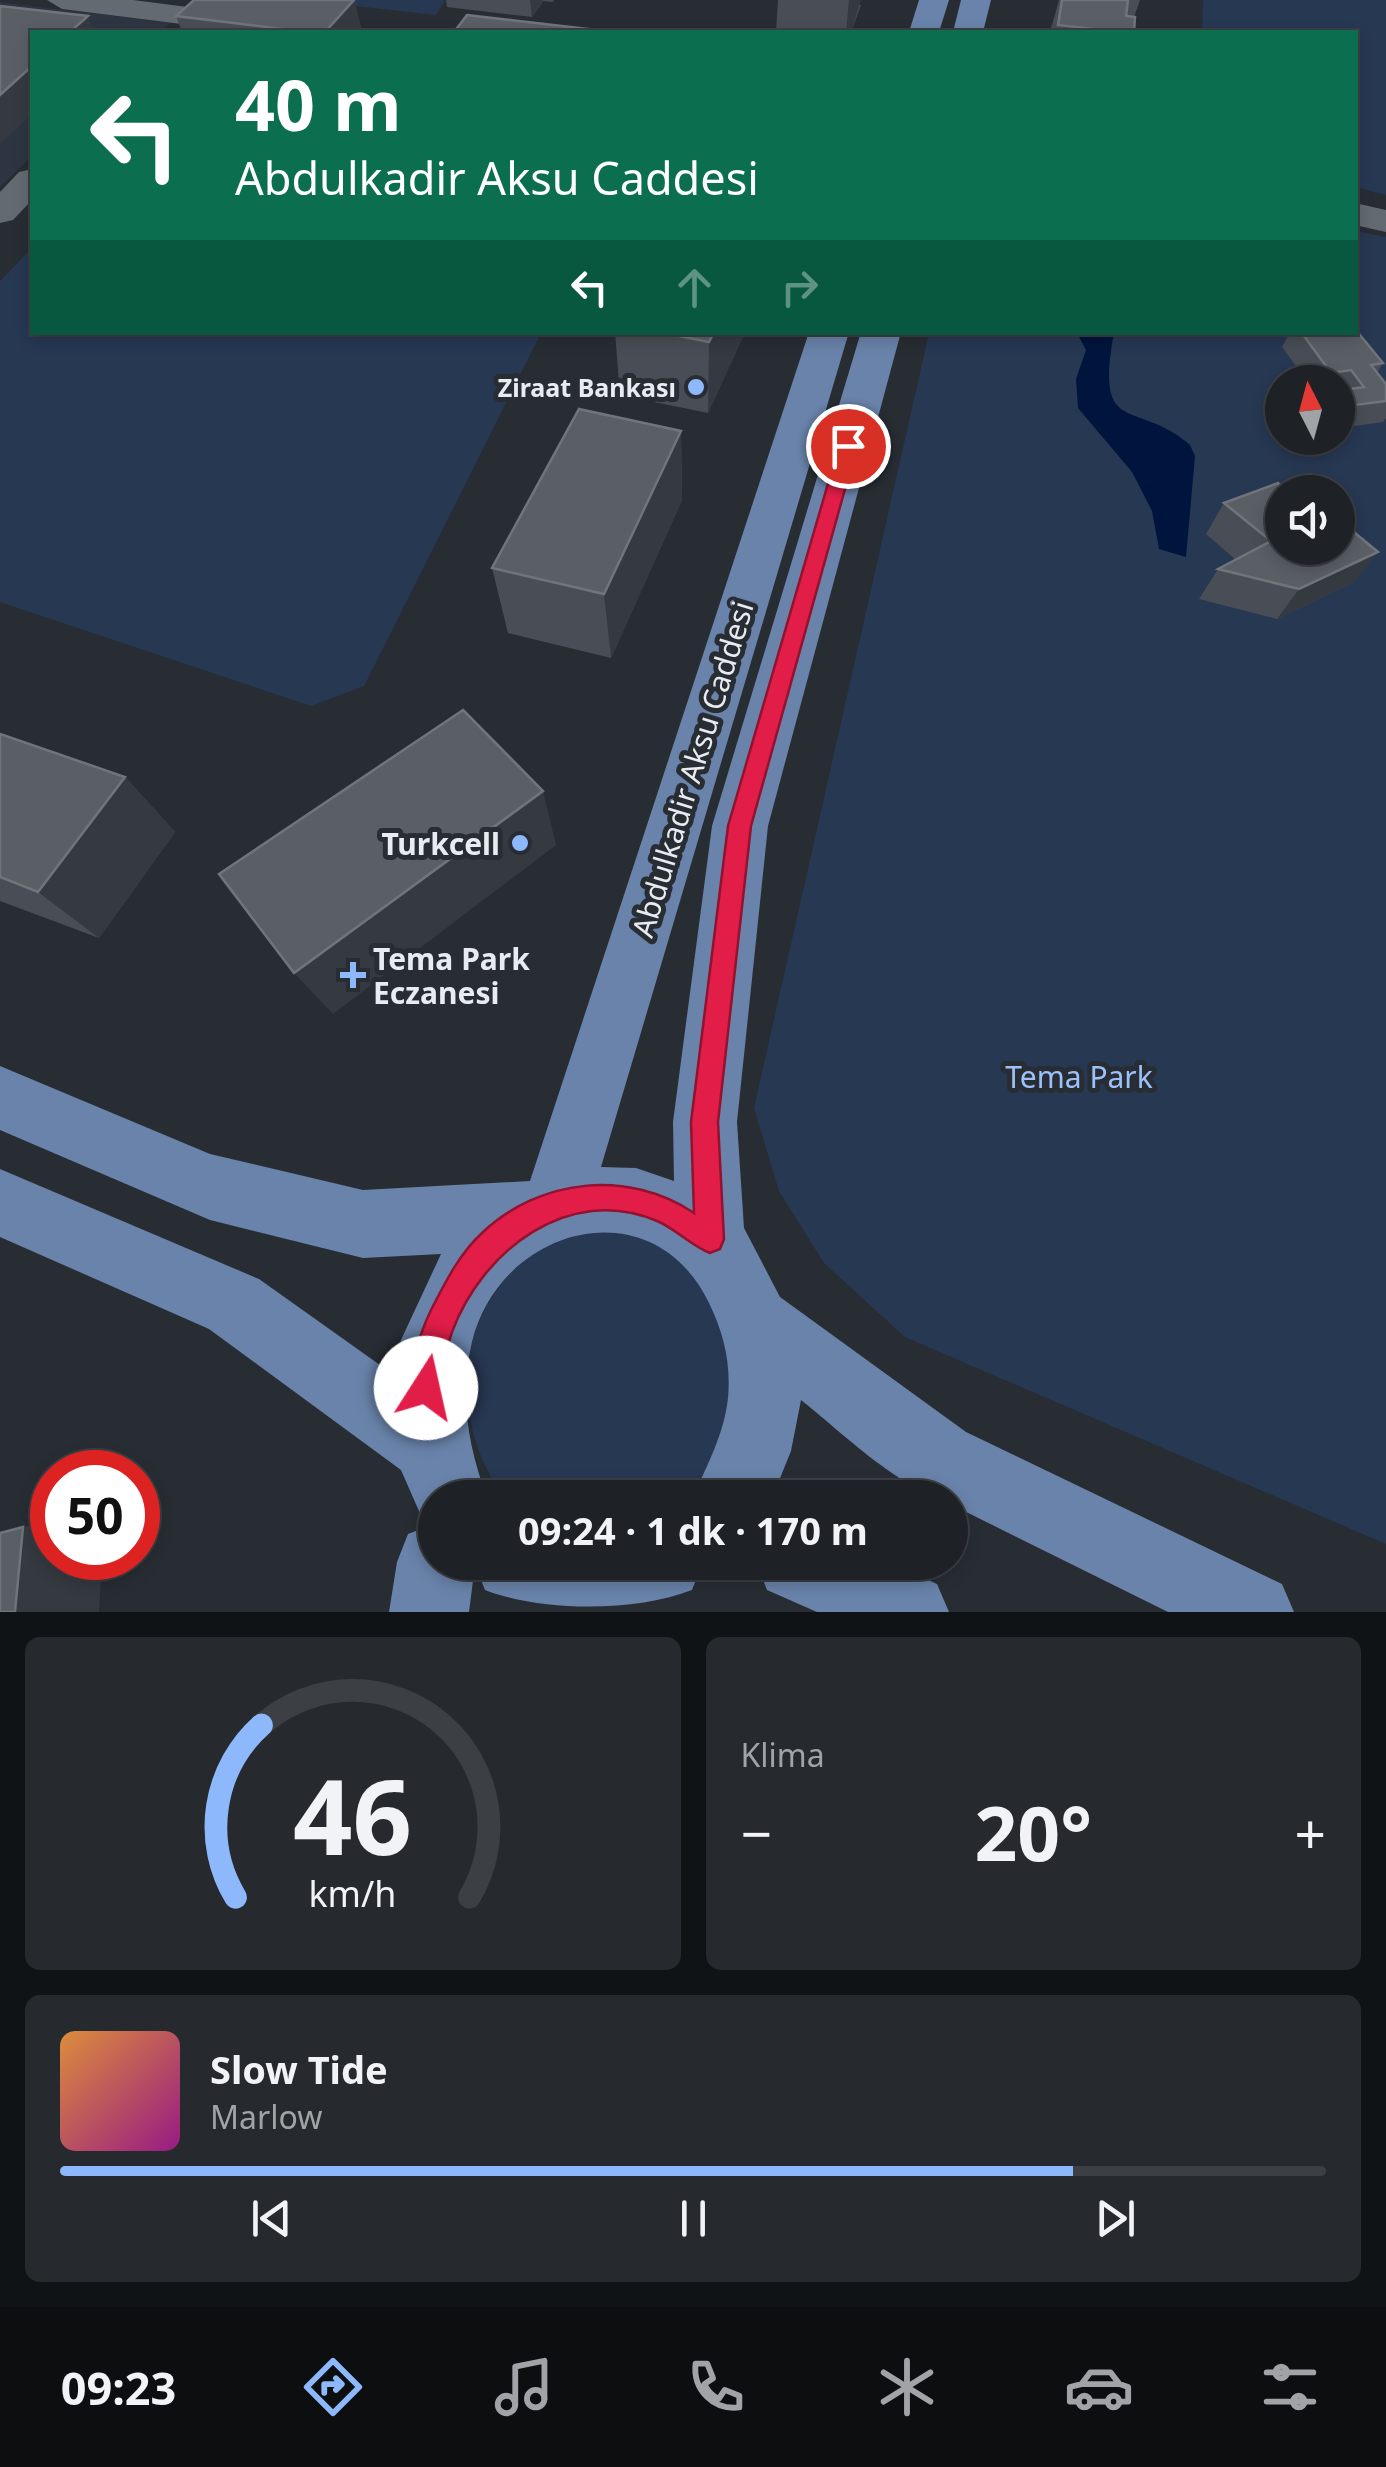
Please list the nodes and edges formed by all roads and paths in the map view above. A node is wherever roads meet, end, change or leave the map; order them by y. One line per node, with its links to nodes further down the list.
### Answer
1 (62, 0): 4 (street)
2 (934, 0): 6 (main road)
3 (976, 0): 7 (main road)
4 (198, 17): 5 (street)
5 (298, 30)
6 (925, 30)
7 (968, 30)
8 (30, 182): 9 (street)
9 (0, 212)
10 (1358, 215): 11 (street)
11 (1386, 221)
12 (827, 335): 16 (main road, Abdulkadir Aksu Caddesi)
13 (880, 335): 17 (main road, Abdulkadir Aksu Caddesi)
14 (0, 1098): 16 (main road)
15 (0, 1203): 19 (main road)
16 (544, 1210): 17 (main road); 20 (main road)
17 (710, 1239): 18 (main road)
18 (758, 1323): 21 (main road); 28 (main road)
19 (422, 1480)
20 (439, 1480)
21 (742, 1480)
22 (432, 1580): 26 (main road)
23 (558, 1580): 25 (main road)
24 (836, 1580): 27 (main road)
25 (645, 1583)
26 (428, 1612)
27 (909, 1612)
28 (1254, 1612)

